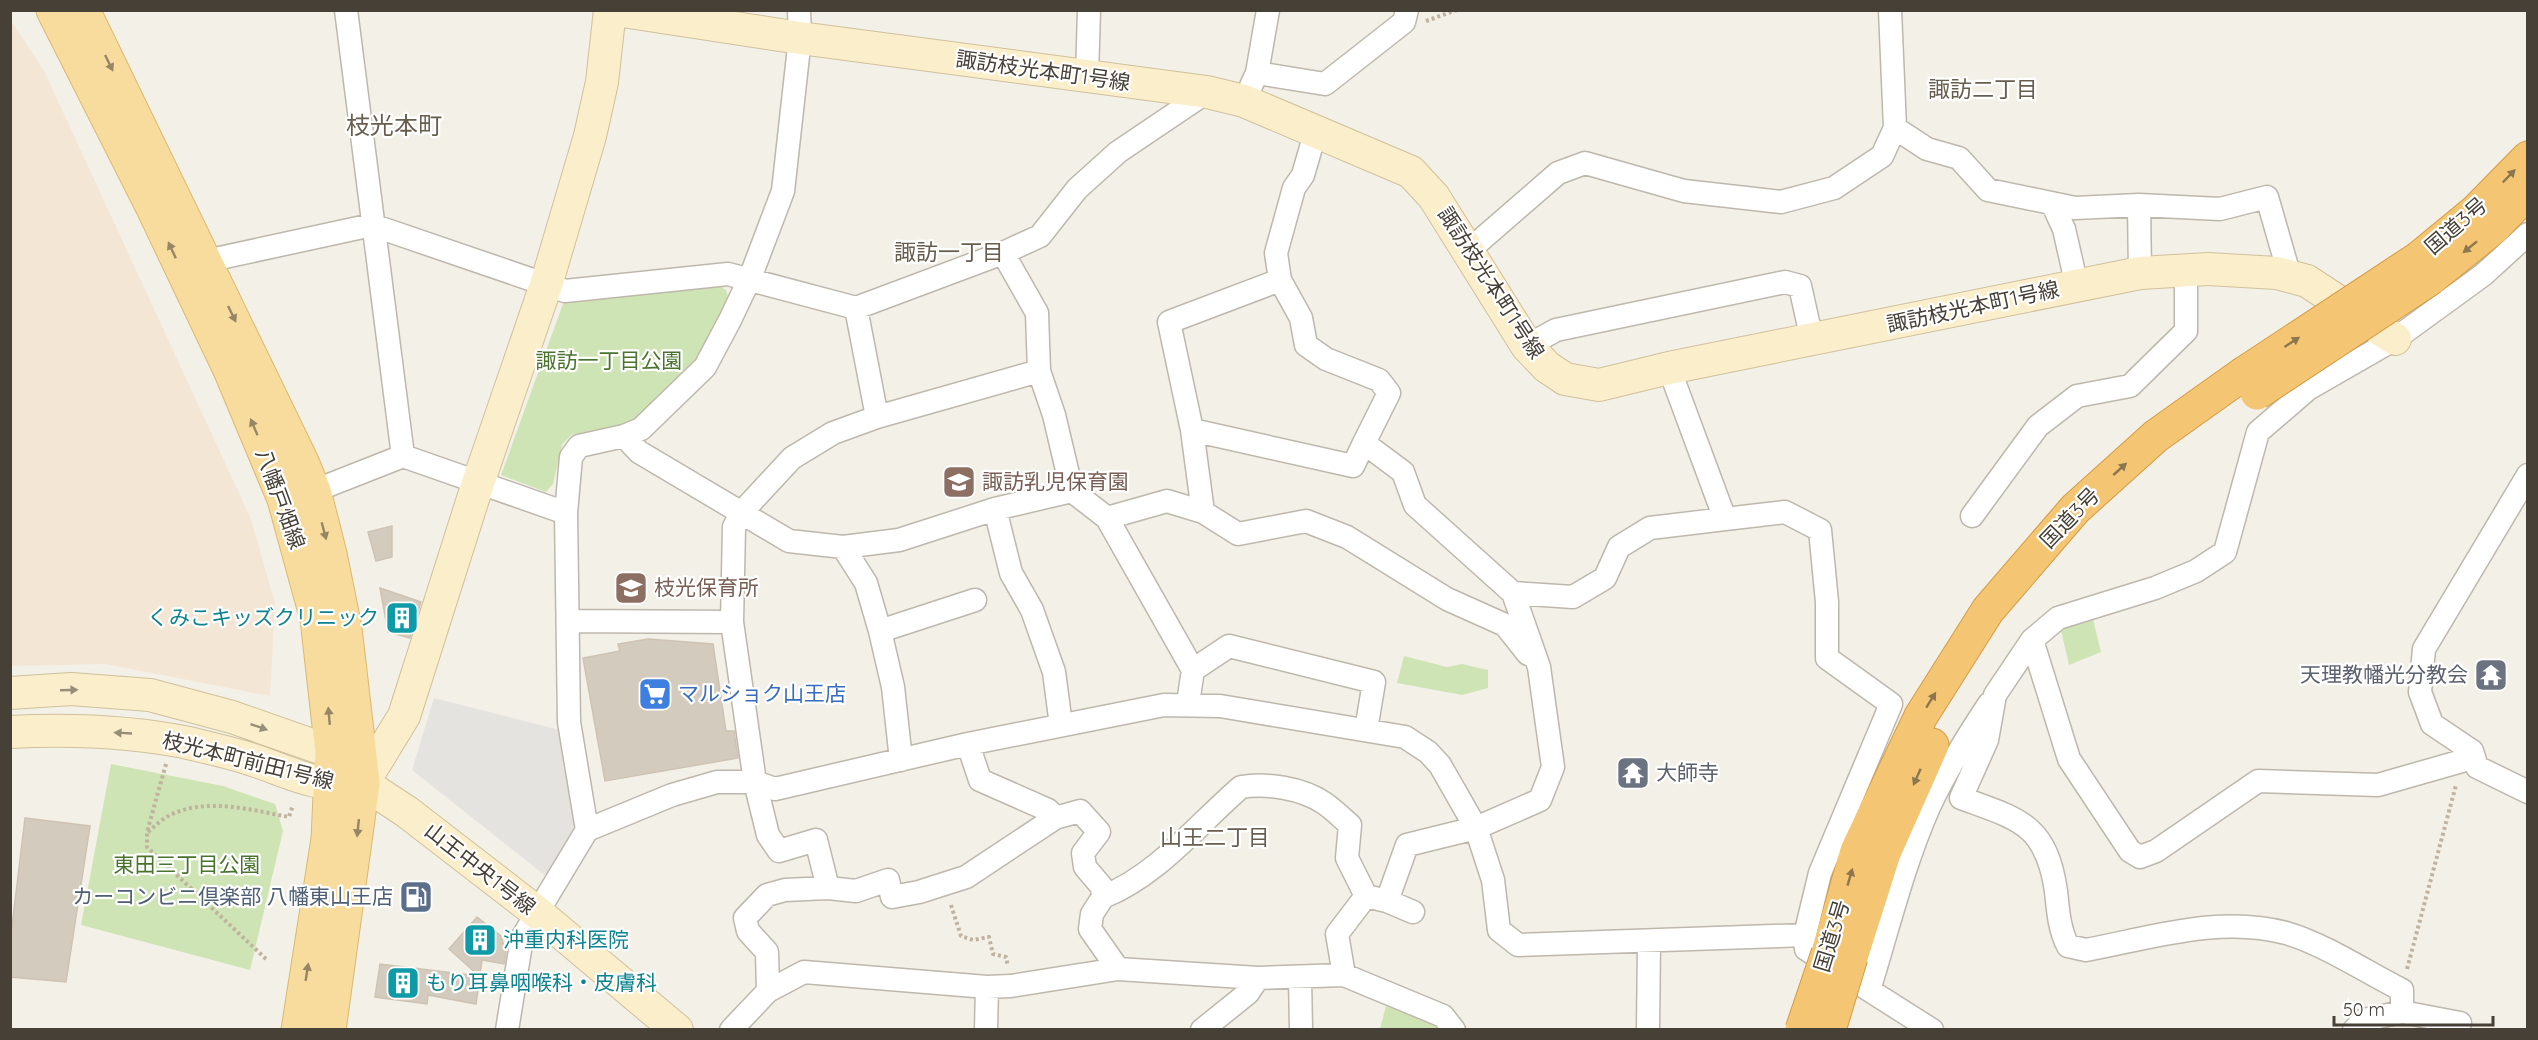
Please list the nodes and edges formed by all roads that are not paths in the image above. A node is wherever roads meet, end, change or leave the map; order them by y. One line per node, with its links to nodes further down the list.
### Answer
1 (53, 10): 72 (main road, 八幡戸畑線, one-way to 1)
2 (83, 10): 25 (main road, 八幡戸畑線, one-way to 25)
3 (346, 10): 21 (street)
4 (610, 10): 32 (street)
5 (616, 10): 10 (street, 諏訪枝光本町1号線)
6 (1089, 10): 12 (street)
7 (1268, 10): 11 (street)
8 (1890, 10): 15 (street)
9 (1406, 20): 11 (street)
10 (799, 24): 12 (street, 諏訪枝光本町1号線); 30 (street)
11 (1257, 73): 14 (street)
12 (1087, 77): 13 (street, 諏訪枝光本町1号線)
13 (1207, 92): 14 (street, 諏訪枝光本町1号線); 24 (street)
14 (1244, 101): 16 (street, 諏訪枝光本町1号線)
15 (1895, 128): 19 (street); 23 (street)
16 (1316, 130): 23 (street, 諏訪枝光本町1号線); 31 (street)
17 (2528, 158): 26 (highway, 国道3号, one-way to 17)
18 (2528, 192): 26 (highway, 国道3号, one-way to 26)
19 (2052, 203): 20 (street); 33 (street)
20 (2139, 205): 28 (street); 29 (street)
21 (372, 225): 25 (street); 32 (street); 44 (street)
22 (2528, 234): 35 (street)
23 (1467, 252): 37 (street, 諏訪枝光本町1号線)
24 (1004, 253): 34 (street); 39 (street)
25 (206, 261): 47 (main road, 八幡戸畑線, one-way to 47)
26 (2425, 268): 88 (highway, 国道3号, bridge)
27 (2186, 270): 28 (street, 諏訪枝光本町1号線); 29 (street, 諏訪枝光本町1号線); 53 (street)
28 (2140, 273): 33 (street, 諏訪枝光本町1号線)
29 (2290, 277): 35 (street, 諏訪枝光本町1号線)
30 (750, 278): 32 (street); 34 (street); 42 (street)
31 (1280, 280): 41 (street); 43 (street)
32 (546, 285): 46 (street)
33 (2077, 286): 36 (street, 諏訪枝光本町1号線)
34 (856, 308): 40 (street)
35 (2395, 339): 62 (street)
36 (1812, 340): 37 (street); 38 (street, 諏訪枝光本町1号線)
37 (1527, 346): 38 (street, 諏訪枝光本町1号線)
38 (1669, 368): 55 (street)
39 (1039, 371): 40 (street); 48 (street)
40 (877, 417): 52 (street)
41 (1192, 430): 43 (street); 50 (street)
42 (624, 436): 51 (street); 52 (street)
43 (1364, 443): 57 (street)
44 (403, 456): 46 (street); 47 (street)
45 (2528, 475): 73 (street)
46 (478, 483): 51 (street); 76 (street)
47 (314, 491): 76 (main road, 八幡戸畑線, one-way to 76)
48 (1072, 491): 49 (street); 54 (street)
49 (995, 509): 56 (street); 68 (street)
50 (1203, 512): 54 (street); 63 (street)
51 (566, 513): 59 (street)
52 (741, 513): 56 (street); 60 (street)
53 (1972, 516)
54 (1107, 518): 64 (street)
55 (1725, 519): 57 (street); 88 (street)
56 (843, 547): 61 (street)
57 (1513, 592): 63 (street)
58 (975, 600): 61 (street)
59 (569, 621): 60 (street); 81 (street)
60 (732, 622): 75 (street)
61 (880, 631): 74 (street)
62 (2032, 640): 66 (street); 73 (street)
63 (1539, 668): 80 (street)
64 (1193, 670): 67 (street); 69 (street)
65 (10, 693): 72 (street, 枝光本町前田1号線, one-way to 72)
66 (1995, 695): 94 (street); 96 (street)
67 (1188, 703): 68 (street); 69 (street)
68 (1061, 725): 71 (street)
69 (1366, 730): 80 (street)
70 (10, 732): 77 (street, 枝光本町前田1号線, one-way to 70)
71 (968, 744): 74 (street); 79 (street)
72 (333, 752): 76 (street, 枝光本町前田1号線); 77 (main road, 八幡戸畑線)
73 (2467, 756): 78 (street)
74 (901, 760): 75 (street)
75 (755, 782): 81 (street); 82 (street)
76 (363, 783): 77 (street, 枝光本町前田1号線); 86 (street, 山王中央1号線); 99 (main road, 八幡戸畑線, one-way to 99)
77 (331, 786): 98 (main road, 八幡戸畑線, one-way to 77)
78 (2528, 792)
79 (1055, 818): 82 (street); 83 (street)
80 (1476, 828): 84 (street); 87 (street)
81 (587, 830): 86 (street)
82 (828, 888): 95 (street)
83 (1103, 897): 84 (street); 89 (street)
84 (1377, 899): 85 (street); 90 (street)
85 (1413, 912)
86 (539, 914): 100 (street); 101 (street, 山王中央1号線)
87 (1649, 942): 88 (street); 107 (street)
88 (1828, 948): 94 (street); 108 (highway, 国道3号, bridge); 109 (highway, 国道3号, bridge)
89 (1118, 969): 92 (street); 93 (street)
90 (1344, 975): 91 (street); 106 (street)
91 (1300, 977): 92 (street); 105 (street)
92 (1257, 978): 104 (street)
93 (987, 987): 95 (street); 103 (street)
94 (1869, 990): 110 (street)
95 (768, 991): 102 (street)
96 (2402, 1001): 97 (street); 111 (street)
97 (2460, 1023)
98 (298, 1029)
99 (329, 1029)
100 (507, 1029)
101 (677, 1029)
102 (732, 1029)
103 (986, 1029)
104 (1202, 1029)
105 (1301, 1029)
106 (1454, 1029)
107 (1648, 1029)
108 (1802, 1029)
109 (1829, 1029)
110 (1932, 1029)
111 (2354, 1029)

